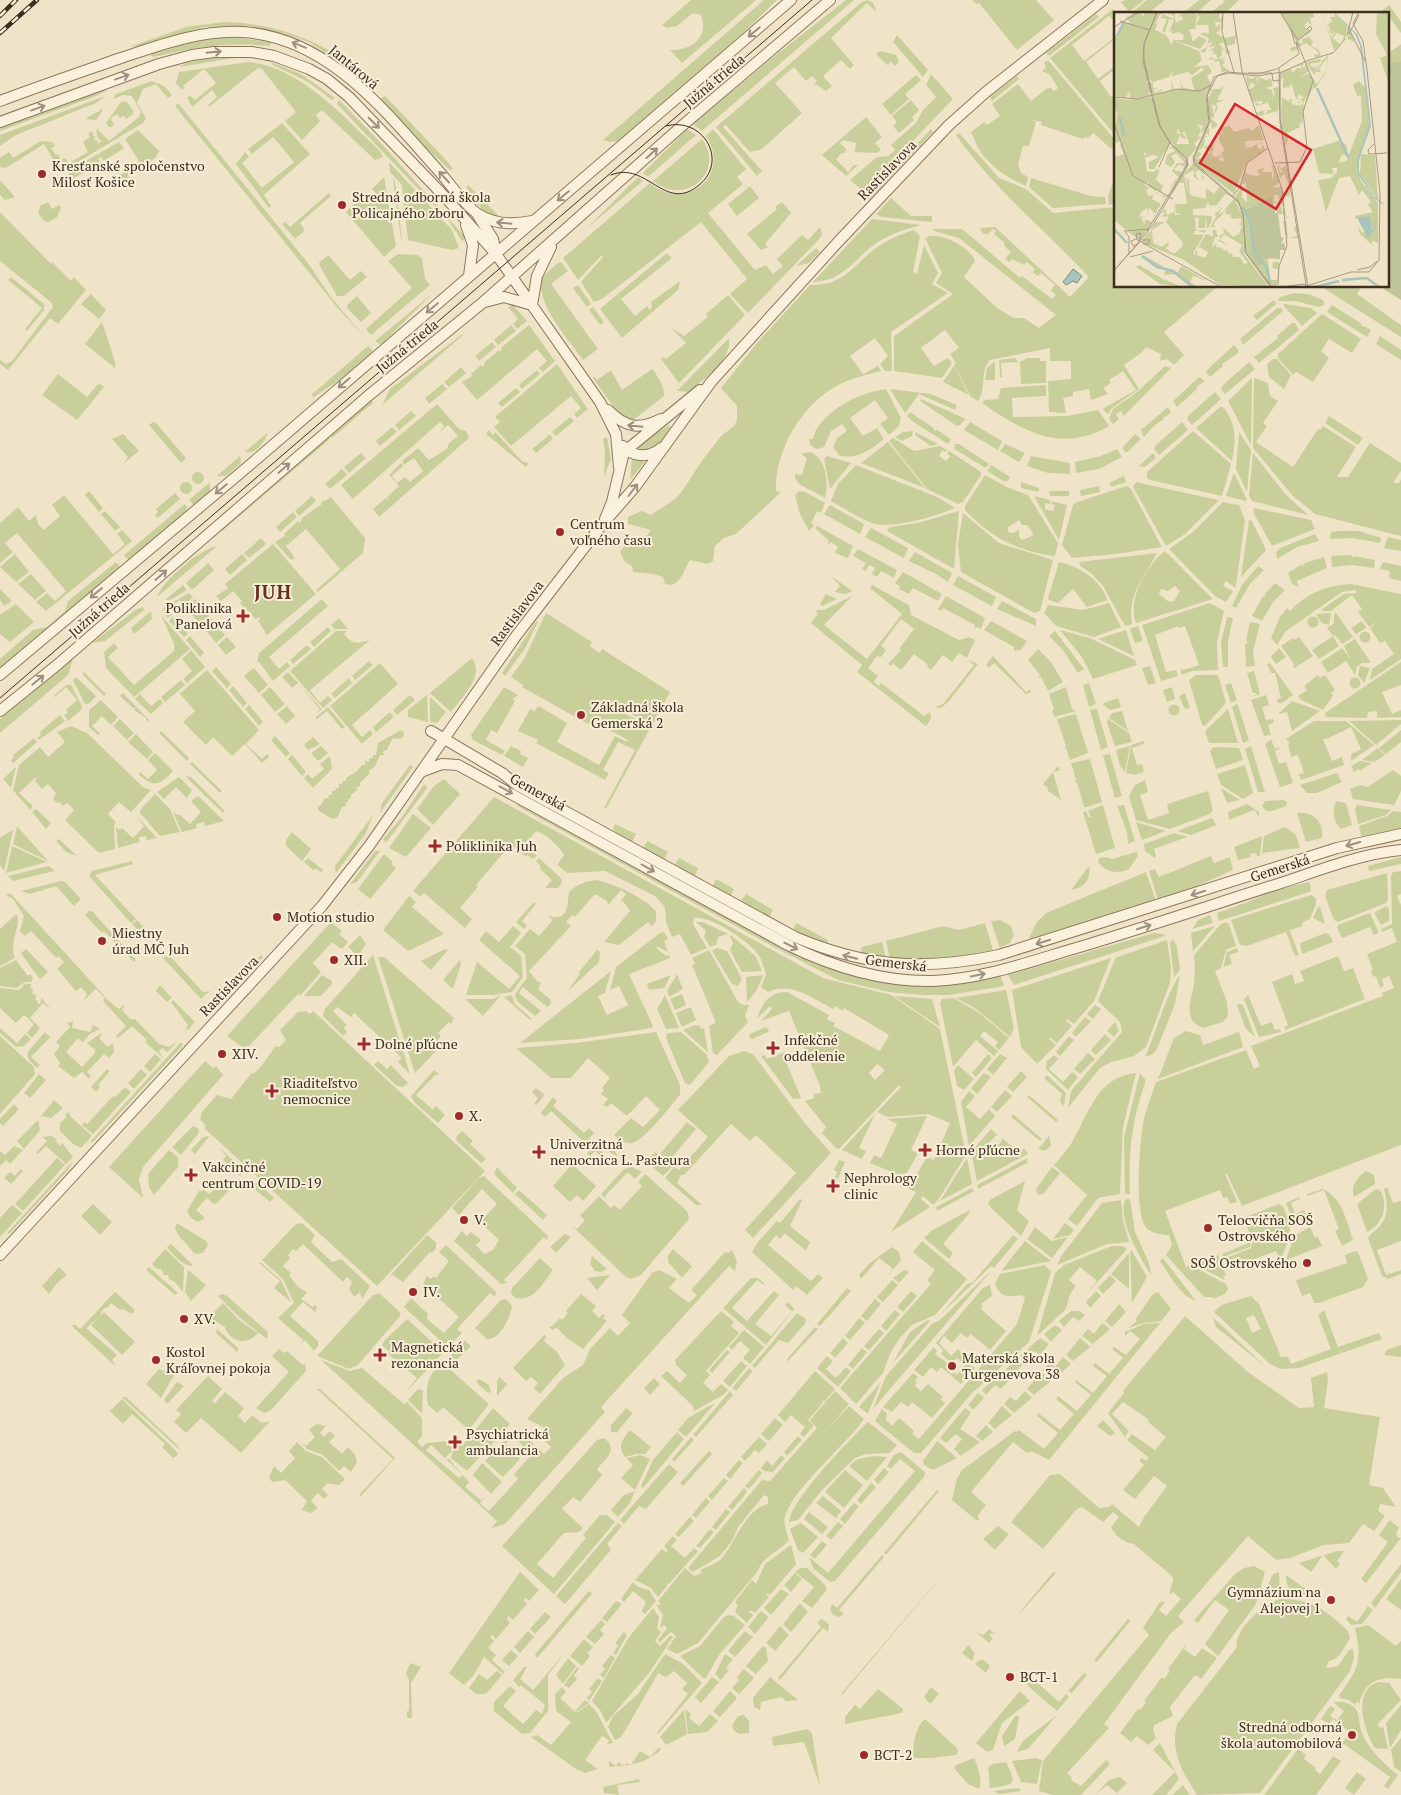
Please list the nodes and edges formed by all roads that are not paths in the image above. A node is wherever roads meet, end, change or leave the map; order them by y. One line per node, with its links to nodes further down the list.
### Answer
1 (792, 0): 8 (street, Južná trieda, one-way to 8)
2 (830, 0): 9 (street, Južná trieda, one-way to 2)
3 (1103, 0): 15 (street, Rastislavova)
4 (0, 101): 7 (street, Jantárová, one-way to 4)
5 (0, 122): 6 (street, Jantárová, one-way to 6)
6 (458, 211): 10 (street, Jantárová); 11 (street, Jantárová)
7 (476, 213): 8 (street, Jantárová, one-way to 7); 10 (street)
8 (534, 221): 10 (street, Južná trieda)
9 (558, 237): 12 (street, Južná trieda); 14 (street)
10 (496, 254): 11 (street, Južná trieda); 12 (street, Rastislavova)
11 (469, 276): 23 (street, Južná trieda, one-way to 23)
12 (512, 277): 13 (street, Južná trieda); 14 (street, Rastislavova)
13 (481, 304): 14 (street); 24 (street, Južná trieda, one-way to 13)
14 (532, 305): 16 (street, Rastislavova)
15 (711, 382): 17 (street, Rastislavova); 19 (street, Rastislavova)
16 (600, 402): 17 (street, Rastislavova, one-way to 16); 18 (street, Rastislavova)
17 (675, 411): 20 (street, Rastislavova)
18 (616, 434): 20 (street, Rastislavova); 21 (street, Rastislavova)
19 (668, 442): 20 (street, Rastislavova); 22 (street, Rastislavova, one-way to 19)
20 (626, 449): 21 (street, Rastislavova)
21 (619, 467): 22 (street, Rastislavova)
22 (601, 526): 25 (street, Rastislavova)
23 (0, 675)
24 (0, 711)
25 (459, 720): 26 (street, Rastislavova); 27 (street, Rastislavova); 28 (street, Rastislavova); 30 (street, Gemerská)
26 (431, 731): 27 (street, Gemerská); 29 (street)
27 (446, 739): 28 (street, Gemerská); 29 (street, Rastislavova)
28 (456, 746): 29 (street); 30 (street, Gemerská); 31 (street, Rastislavova)
29 (439, 748): 32 (street, Rastislavova)
30 (470, 754): 33 (street, Gemerská, one-way to 30)
31 (463, 767): 32 (street, Gemerská); 34 (street, Gemerská, one-way to 34)
32 (422, 771): 35 (street, Rastislavova)
33 (1401, 834)
34 (1401, 850)
35 (0, 1255)

